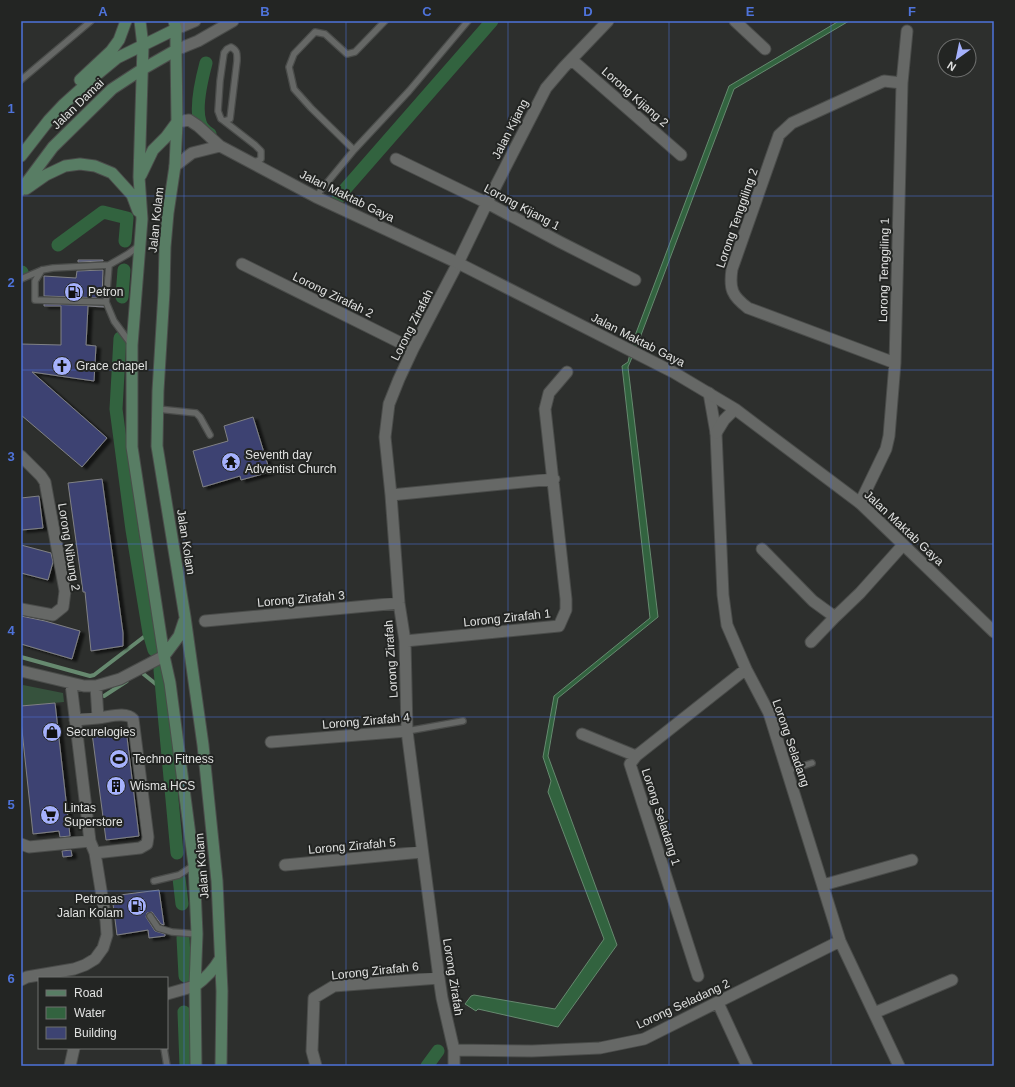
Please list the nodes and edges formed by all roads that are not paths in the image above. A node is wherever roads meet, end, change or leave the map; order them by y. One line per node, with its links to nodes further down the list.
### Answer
1 (91, 21): 17 (lane)
2 (126, 21): 19 (main road)
3 (140, 21): 12 (main road, Jalan Kolam)
4 (195, 21): 10 (street, Jalan Damai)
5 (233, 21): 14 (street, Jalan Damai)
6 (385, 21): 23 (lane)
7 (468, 21): 23 (lane)
8 (608, 21): 15 (street, Jalan Kijang)
9 (735, 21): 13 (street)
10 (175, 25): 12 (main road, Jalan Damai); 14 (main road, Jalan Kolam)
11 (907, 31): 18 (street, Lorong Tenggiling 1)
12 (143, 46): 16 (main road, Jalan Kolam); 19 (main road, Jalan Damai)
13 (765, 49)
14 (176, 50): 16 (main road, Jalan Damai); 21 (main road, Jalan Kolam)
15 (572, 60): 24 (street, Lorong Kijang 2); 32 (street, Jalan Kijang)
16 (143, 70): 29 (main road, Jalan Kolam); 30 (main road, Jalan Damai)
17 (21, 80)
18 (902, 83): 44 (street, Lorong Tenggiling 1); 44 (street, Lorong Tenggiling 2)
19 (49, 120): 25 (main road, Jalan Damai)
20 (224, 121): 20 (lane); 27 (lane)
21 (177, 122): 22 (street, Jalan Maktab Gaya); 28 (main road, Jalan Kolam); 29 (main road)
22 (220, 146): 27 (street, Jalan Maktab Gaya); 28 (street)
23 (354, 150): 31 (lane)
24 (681, 155)
25 (21, 156)
26 (396, 159): 32 (street, Lorong Kijang 1)
27 (253, 163): 31 (street, Jalan Maktab Gaya)
28 (175, 166): 47 (main road, Jalan Kolam)
29 (140, 177): 33 (main road, Jalan Kolam)
30 (21, 191): 33 (main road)
31 (316, 197): 35 (street, Jalan Maktab Gaya)
32 (487, 203): 35 (street, Jalan Kijang); 40 (street, Lorong Kijang 1)
33 (142, 219): 34 (main road, Jalan Kolam)
34 (140, 245): 37 (lane); 42 (main road, Jalan Kolam)
35 (458, 263): 43 (street, Lorong Zirafah); 46 (street, Jalan Maktab Gaya)
36 (242, 264): 43 (street, Lorong Zirafah 2)
37 (109, 265): 38 (lane); 41 (lane)
38 (42, 270): 39 (lane); 41 (lane)
39 (21, 279)
40 (636, 280)
41 (106, 302): 42 (lane)
42 (132, 345): 65 (main road, Jalan Kolam)
43 (414, 349): 53 (street, Lorong Zirafah)
44 (895, 363): 54 (street, Lorong Tenggiling 1)
45 (567, 372): 52 (street, Lorong Zirafah 1)
46 (709, 393): 48 (street, Jalan Maktab Gaya); 49 (street, Lorong Seladang)
47 (158, 409): 50 (lane); 59 (main road, Jalan Kolam)
48 (735, 409): 49 (street); 54 (street, Jalan Maktab Gaya)
49 (716, 432): 66 (street, Lorong Seladang)
50 (210, 434)
51 (21, 456): 58 (street, Lorong Nibung 2)
52 (554, 479): 53 (street); 63 (street, Lorong Zirafah 1)
53 (391, 495): 57 (street, Lorong Zirafah)
54 (860, 503): 55 (street, Jalan Maktab Gaya)
55 (903, 545): 60 (street); 62 (street, Jalan Maktab Gaya)
56 (762, 549): 60 (street)
57 (399, 603): 61 (street, Lorong Zirafah 3); 63 (street, Lorong Zirafah)
58 (21, 609)
59 (184, 617): 65 (main road); 91 (main road, Jalan Kolam)
60 (835, 617): 64 (street)
61 (206, 621)
62 (994, 632)
63 (405, 641): 73 (street, Lorong Zirafah)
64 (811, 642)
65 (164, 656): 69 (street); 85 (main road, Jalan Kolam)
66 (746, 669): 76 (street, Lorong Seladang 1); 78 (street, Lorong Seladang)
67 (21, 671): 68 (street)
68 (71, 684): 69 (street); 71 (street)
69 (96, 686): 70 (street)
70 (98, 718): 71 (street); 82 (street)
71 (75, 720): 79 (street)
72 (463, 720): 73 (lane, Lorong Zirafah 4)
73 (407, 731): 75 (street, Lorong Zirafah 4); 81 (street, Lorong Zirafah)
74 (582, 734): 76 (street)
75 (271, 742)
76 (636, 756): 92 (street, Lorong Seladang 1)
77 (812, 763): 78 (lane)
78 (788, 771): 87 (street, Lorong Seladang)
79 (90, 841): 80 (street); 82 (street)
80 (21, 844)
81 (422, 852): 84 (street, Lorong Zirafah 5); 93 (street, Lorong Zirafah)
82 (95, 854): 94 (street)
83 (912, 860): 87 (street)
84 (285, 865)
85 (194, 866): 86 (lane); 89 (main road, Jalan Kolam)
86 (154, 881)
87 (823, 885): 90 (street, Lorong Seladang)
88 (150, 916): 89 (lane)
89 (198, 934): 96 (main road, Jalan Kolam)
90 (840, 941): 98 (street, Lorong Seladang 2); 99 (street, Lorong Seladang)
91 (220, 959): 96 (main road); 106 (main road, Jalan Kolam)
92 (698, 976)
93 (439, 978): 102 (street, Lorong Zirafah); 107 (street, Lorong Zirafah 6)
94 (21, 980)
95 (952, 980): 99 (street)
96 (196, 986): 97 (street); 105 (main road, Jalan Kolam)
97 (168, 994)
98 (718, 1003): 102 (street, Lorong Seladang 2); 109 (street)
99 (874, 1013): 110 (street, Lorong Seladang)
100 (74, 1049): 103 (street)
101 (164, 1049): 104 (lane)
102 (454, 1050): 108 (street, Lorong Zirafah)
103 (70, 1066)
104 (167, 1066)
105 (196, 1066)
106 (221, 1066)
107 (316, 1066)
108 (454, 1066)
109 (747, 1066)
110 (899, 1066)

